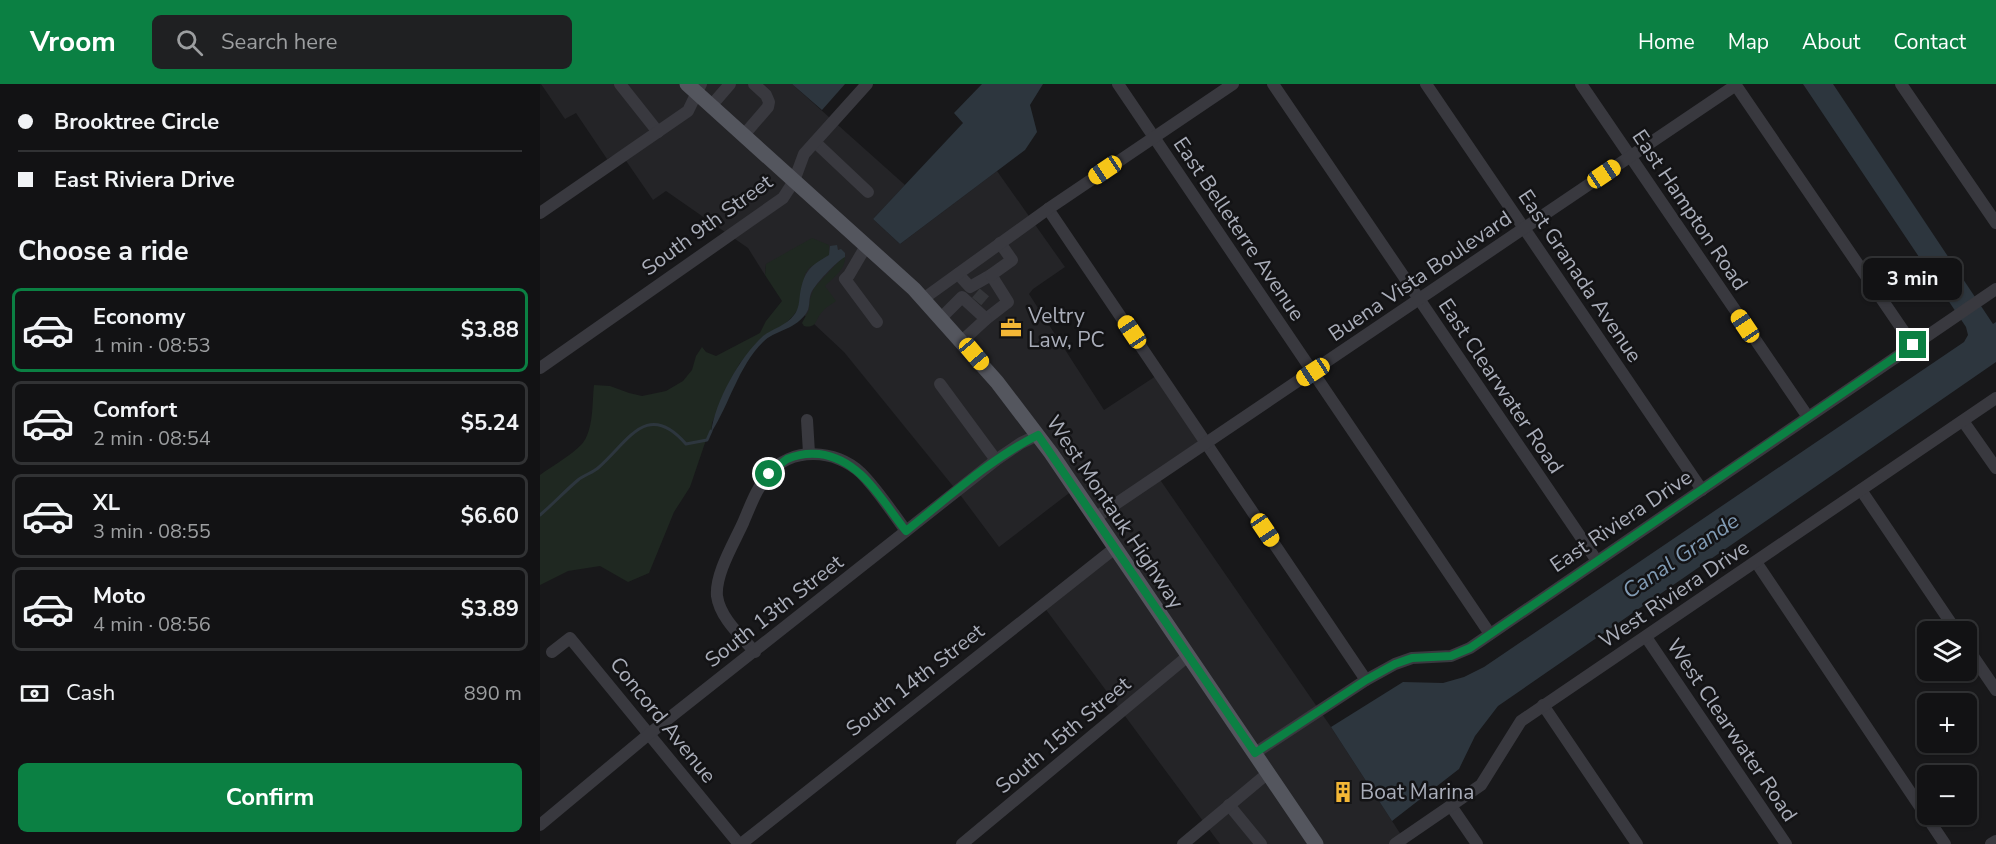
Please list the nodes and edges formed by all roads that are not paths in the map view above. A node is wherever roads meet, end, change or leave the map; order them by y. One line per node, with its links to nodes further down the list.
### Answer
1 (620, 84): 14 (street)
2 (730, 84): 13 (street)
3 (754, 84): 15 (street)
4 (867, 84): 17 (street, South 9th Street)
5 (1118, 84): 16 (street, East Belleterre Avenue)
6 (1233, 84): 16 (street)
7 (1273, 84): 33 (street, East Clearwater Road)
8 (1426, 84): 24 (street, East Granada Avenue)
9 (1581, 84): 18 (street, East Hampton Road)
10 (1901, 84): 23 (street)
11 (1735, 85): 18 (street, Buena Vista Boulevard); 38 (street)
12 (695, 87): 13 (main road, West Montauk Highway); 14 (street)
13 (711, 106): 15 (main road, West Montauk Highway)
14 (658, 132): 22 (street)
15 (743, 135): 19 (main road, West Montauk Highway)
16 (1154, 137): 21 (street); 40 (street, East Belleterre Avenue)
17 (815, 142): 19 (street, South 9th Street); 20 (street)
18 (1629, 157): 24 (street, Buena Vista Boulevard); 43 (street, East Hampton Road)
19 (794, 181): 26 (main road, West Montauk Highway); 39 (street, South 9th Street)
20 (868, 192)
21 (1048, 209): 25 (street); 47 (street)
22 (540, 213)
23 (1996, 223)
24 (1524, 229): 33 (street, Buena Vista Boulevard); 51 (street, East Granada Avenue)
25 (1000, 243): 27 (street); 28 (street)
26 (866, 246): 32 (main road, West Montauk Highway); 36 (street)
27 (958, 273): 29 (street); 32 (street)
28 (991, 275): 29 (street); 35 (street)
29 (973, 290): 31 (street)
30 (1993, 291): 38 (street, East Riviera Drive)
31 (962, 297): 34 (street); 35 (street)
32 (923, 299): 34 (main road, West Montauk Highway)
33 (1419, 300): 40 (street, Buena Vista Boulevard); 56 (street, East Clearwater Road)
34 (941, 318): 37 (main road, West Montauk Highway)
35 (986, 319): 37 (street)
36 (877, 322)
37 (962, 341): 46 (main road, West Montauk Highway)
38 (1913, 345): 43 (street, East Riviera Drive)
39 (540, 368)
40 (1313, 372): 47 (street, Buena Vista Boulevard); 59 (street, East Belleterre Avenue)
41 (940, 384): 49 (street)
42 (1996, 398): 45 (street, West Riviera Drive)
43 (1808, 417): 51 (street, East Riviera Drive)
44 (807, 420): 48 (street)
45 (1964, 421): 50 (street); 52 (street, West Riviera Drive)
46 (1038, 435): 49 (street, South 13th Street); 53 (main road, West Montauk Highway)
47 (1207, 443): 53 (street, Buena Vista Boulevard); 65 (street)
48 (809, 453): 54 (street); 62 (street)
49 (996, 460): 54 (street, South 13th Street)
50 (1996, 468)
51 (1702, 490): 56 (street, East Riviera Drive)
52 (1861, 490): 57 (street, West Riviera Drive); 58 (street)
53 (1095, 518): 55 (main road, West Montauk Highway)
54 (906, 531): 62 (street, South 13th Street)
55 (1115, 548): 63 (main road, West Montauk Highway); 75 (street, South 14th Street)
56 (1597, 561): 59 (street, East Riviera Drive)
57 (1756, 562): 60 (street, West Riviera Drive); 84 (street)
58 (1950, 621)
59 (1490, 634): 65 (street, East Riviera Drive)
60 (1646, 637): 67 (street, West Riviera Drive); 83 (street, West Clearwater Road)
61 (552, 652): 68 (street, Concord Avenue)
62 (755, 652): 68 (street, South 13th Street)
63 (1188, 657): 69 (main road, West Montauk Highway); 76 (street, South 15th Street)
64 (1977, 662): 66 (street)
65 (1366, 680): 69 (street, East Riviera Drive)
66 (1996, 690)
67 (1544, 705): 72 (street, West Riviera Drive); 82 (street)
68 (649, 734): 73 (street, South 13th Street); 75 (street, Concord Avenue)
69 (1255, 753): 70 (main road, West Montauk Highway)
70 (1268, 773): 71 (street); 79 (main road, West Montauk Highway)
71 (1229, 805): 77 (street); 78 (street)
72 (1451, 806): 80 (street, West Riviera Drive); 81 (street)
73 (540, 825)
74 (1996, 841): 85 (street)
75 (740, 844)
76 (962, 844)
77 (1183, 844)
78 (1261, 844)
79 (1317, 844)
80 (1395, 844)
81 (1476, 844)
82 (1637, 844)
83 (1786, 844)
84 (1946, 844)
85 (1991, 844)

